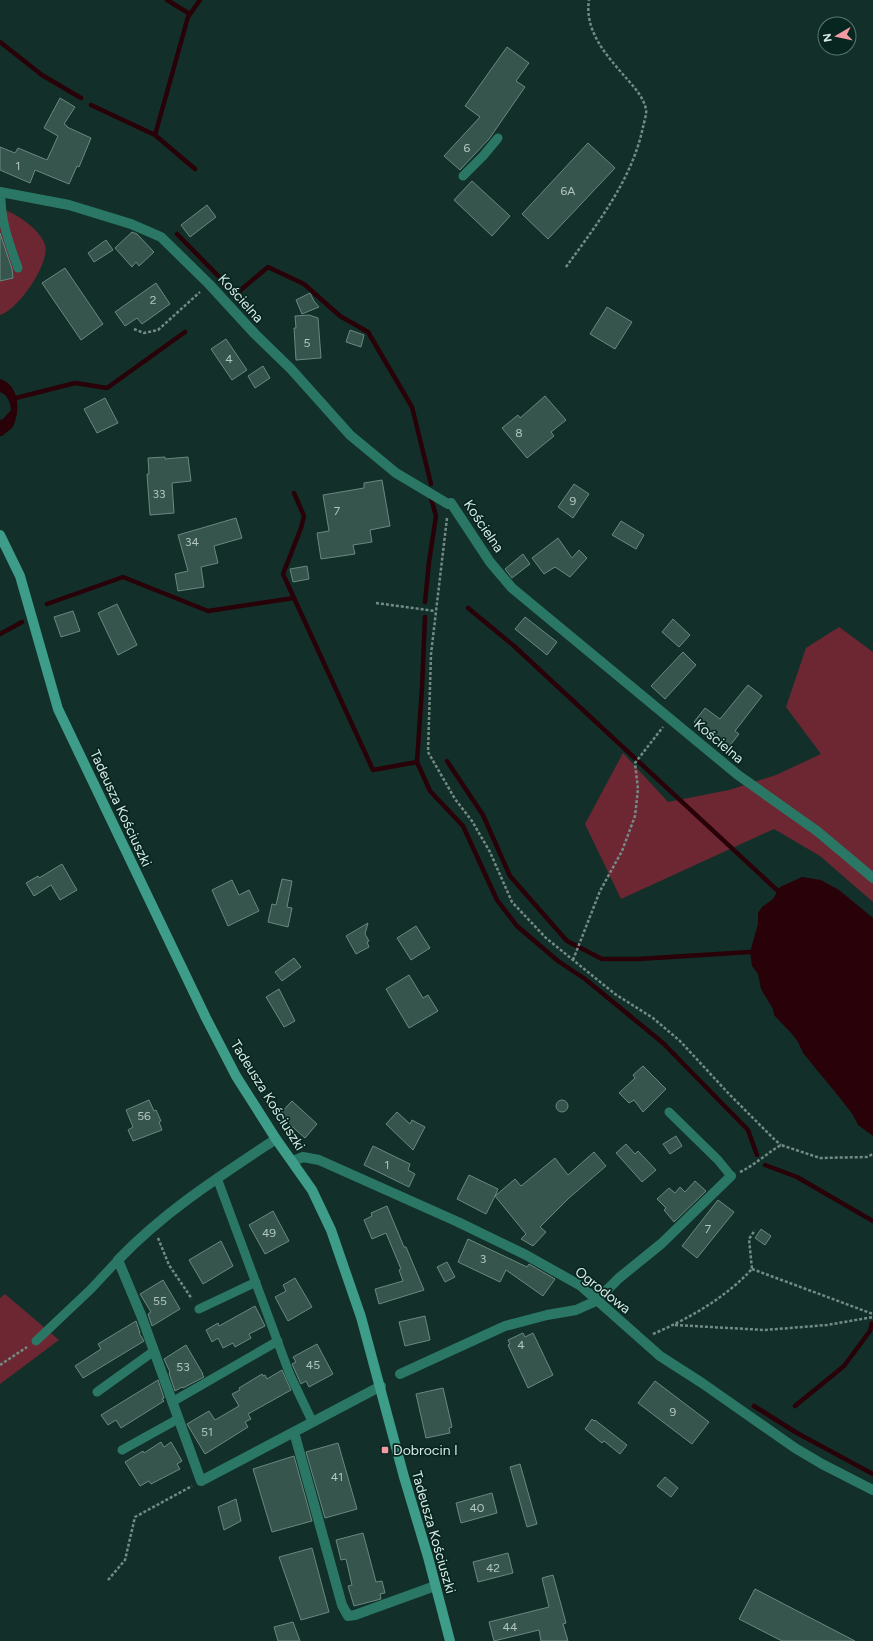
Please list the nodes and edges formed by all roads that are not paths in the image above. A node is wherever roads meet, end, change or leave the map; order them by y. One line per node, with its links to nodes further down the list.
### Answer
1 (498, 138): 2 (lane)
2 (462, 176)
3 (0, 192): 4 (lane); 6 (street, Kościelna)
4 (18, 268)
5 (0, 535): 8 (street, Tadeusza Kościuszki)
6 (873, 878)
7 (669, 1112): 10 (lane)
8 (276, 1139): 9 (street, Tadeusza Kościuszki); 11 (street)
9 (293, 1161): 14 (street, Ogrodowa); 20 (street, Tadeusza Kościuszki)
10 (731, 1176): 14 (street)
11 (217, 1178): 12 (street); 13 (lane)
12 (118, 1260): 16 (lane); 18 (street)
13 (256, 1282): 15 (lane); 17 (lane)
14 (596, 1301): 19 (street); 27 (street, Ogrodowa)
15 (199, 1309)
16 (36, 1341)
17 (278, 1341): 22 (lane); 24 (lane)
18 (154, 1351): 21 (lane); 22 (street)
19 (400, 1374)
20 (381, 1386): 24 (street); 28 (street, Tadeusza Kościuszki)
21 (97, 1392)
22 (172, 1402): 23 (street)
23 (178, 1419): 25 (street); 26 (lane)
24 (312, 1422): 25 (street)
25 (294, 1432): 28 (street)
26 (122, 1450)
27 (873, 1490)
28 (435, 1586): 29 (street, Tadeusza Kościuszki)
29 (450, 1641)

